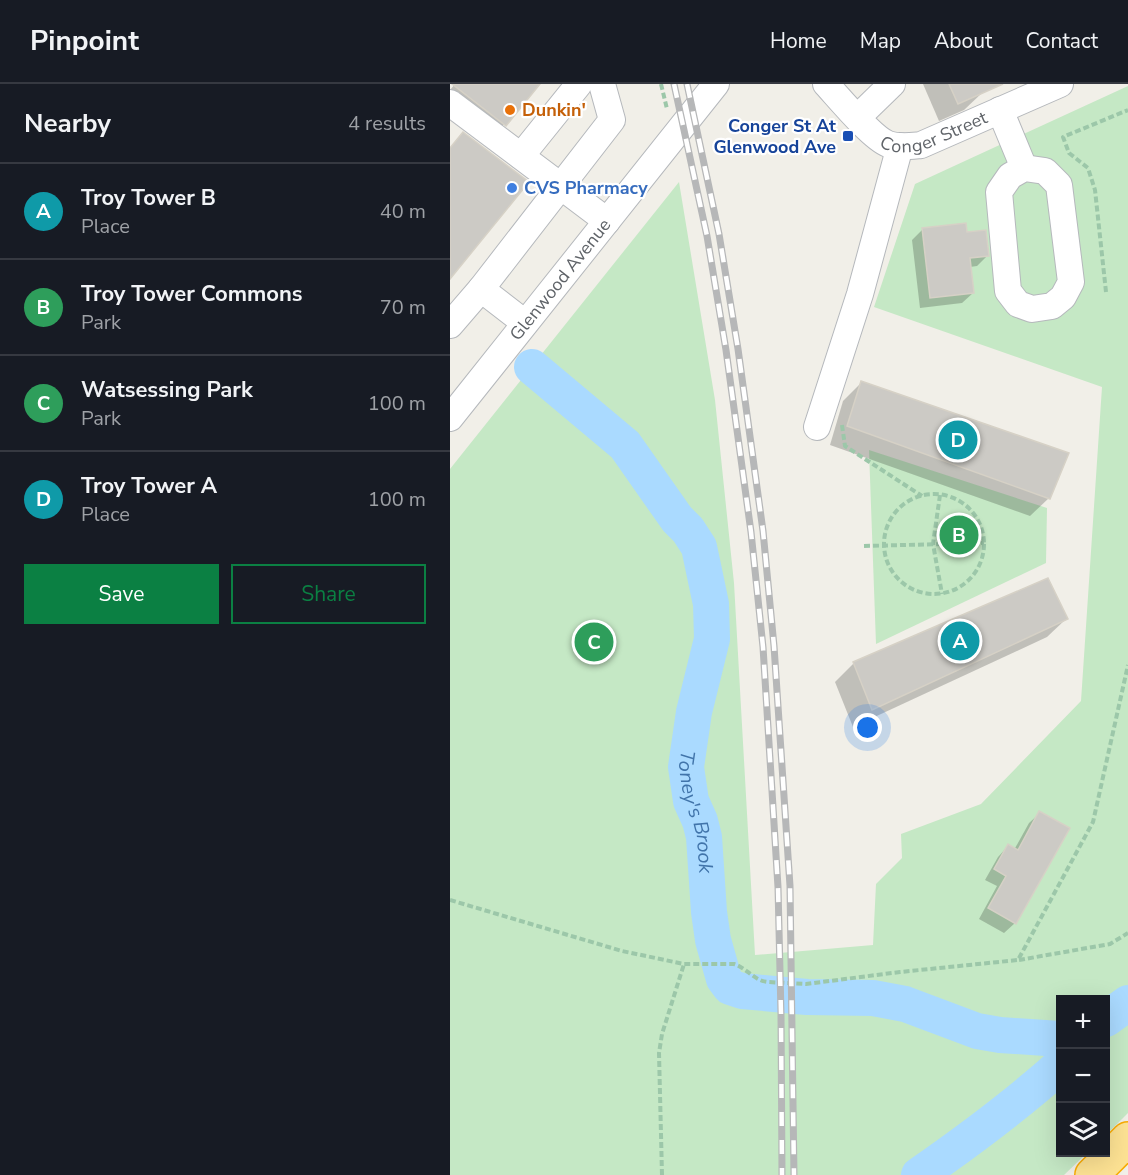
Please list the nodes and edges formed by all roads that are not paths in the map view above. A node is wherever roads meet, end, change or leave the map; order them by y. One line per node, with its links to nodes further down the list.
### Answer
1 (579, 84): 11 (street)
2 (602, 84): 13 (street)
3 (716, 84): 14 (street, Glenwood Avenue)
4 (892, 84): 9 (street)
5 (1060, 84): 8 (street, Conger Street)
6 (827, 85): 9 (street, Conger Street)
7 (450, 103): 11 (street)
8 (1000, 110): 10 (street, Conger Street); 12 (street)
9 (858, 117): 10 (street, Conger Street)
10 (900, 146): 19 (street)
11 (521, 156): 13 (street)
12 (1024, 168): 12 (street)
13 (561, 185): 14 (street); 15 (street)
14 (607, 221): 16 (street, Glenwood Avenue)
15 (481, 289): 16 (street); 17 (street)
16 (525, 323): 18 (street, Glenwood Avenue)
17 (450, 326)
18 (450, 418)
19 (816, 427)
20 (1128, 1139): 21 (highway)
21 (1092, 1175)

